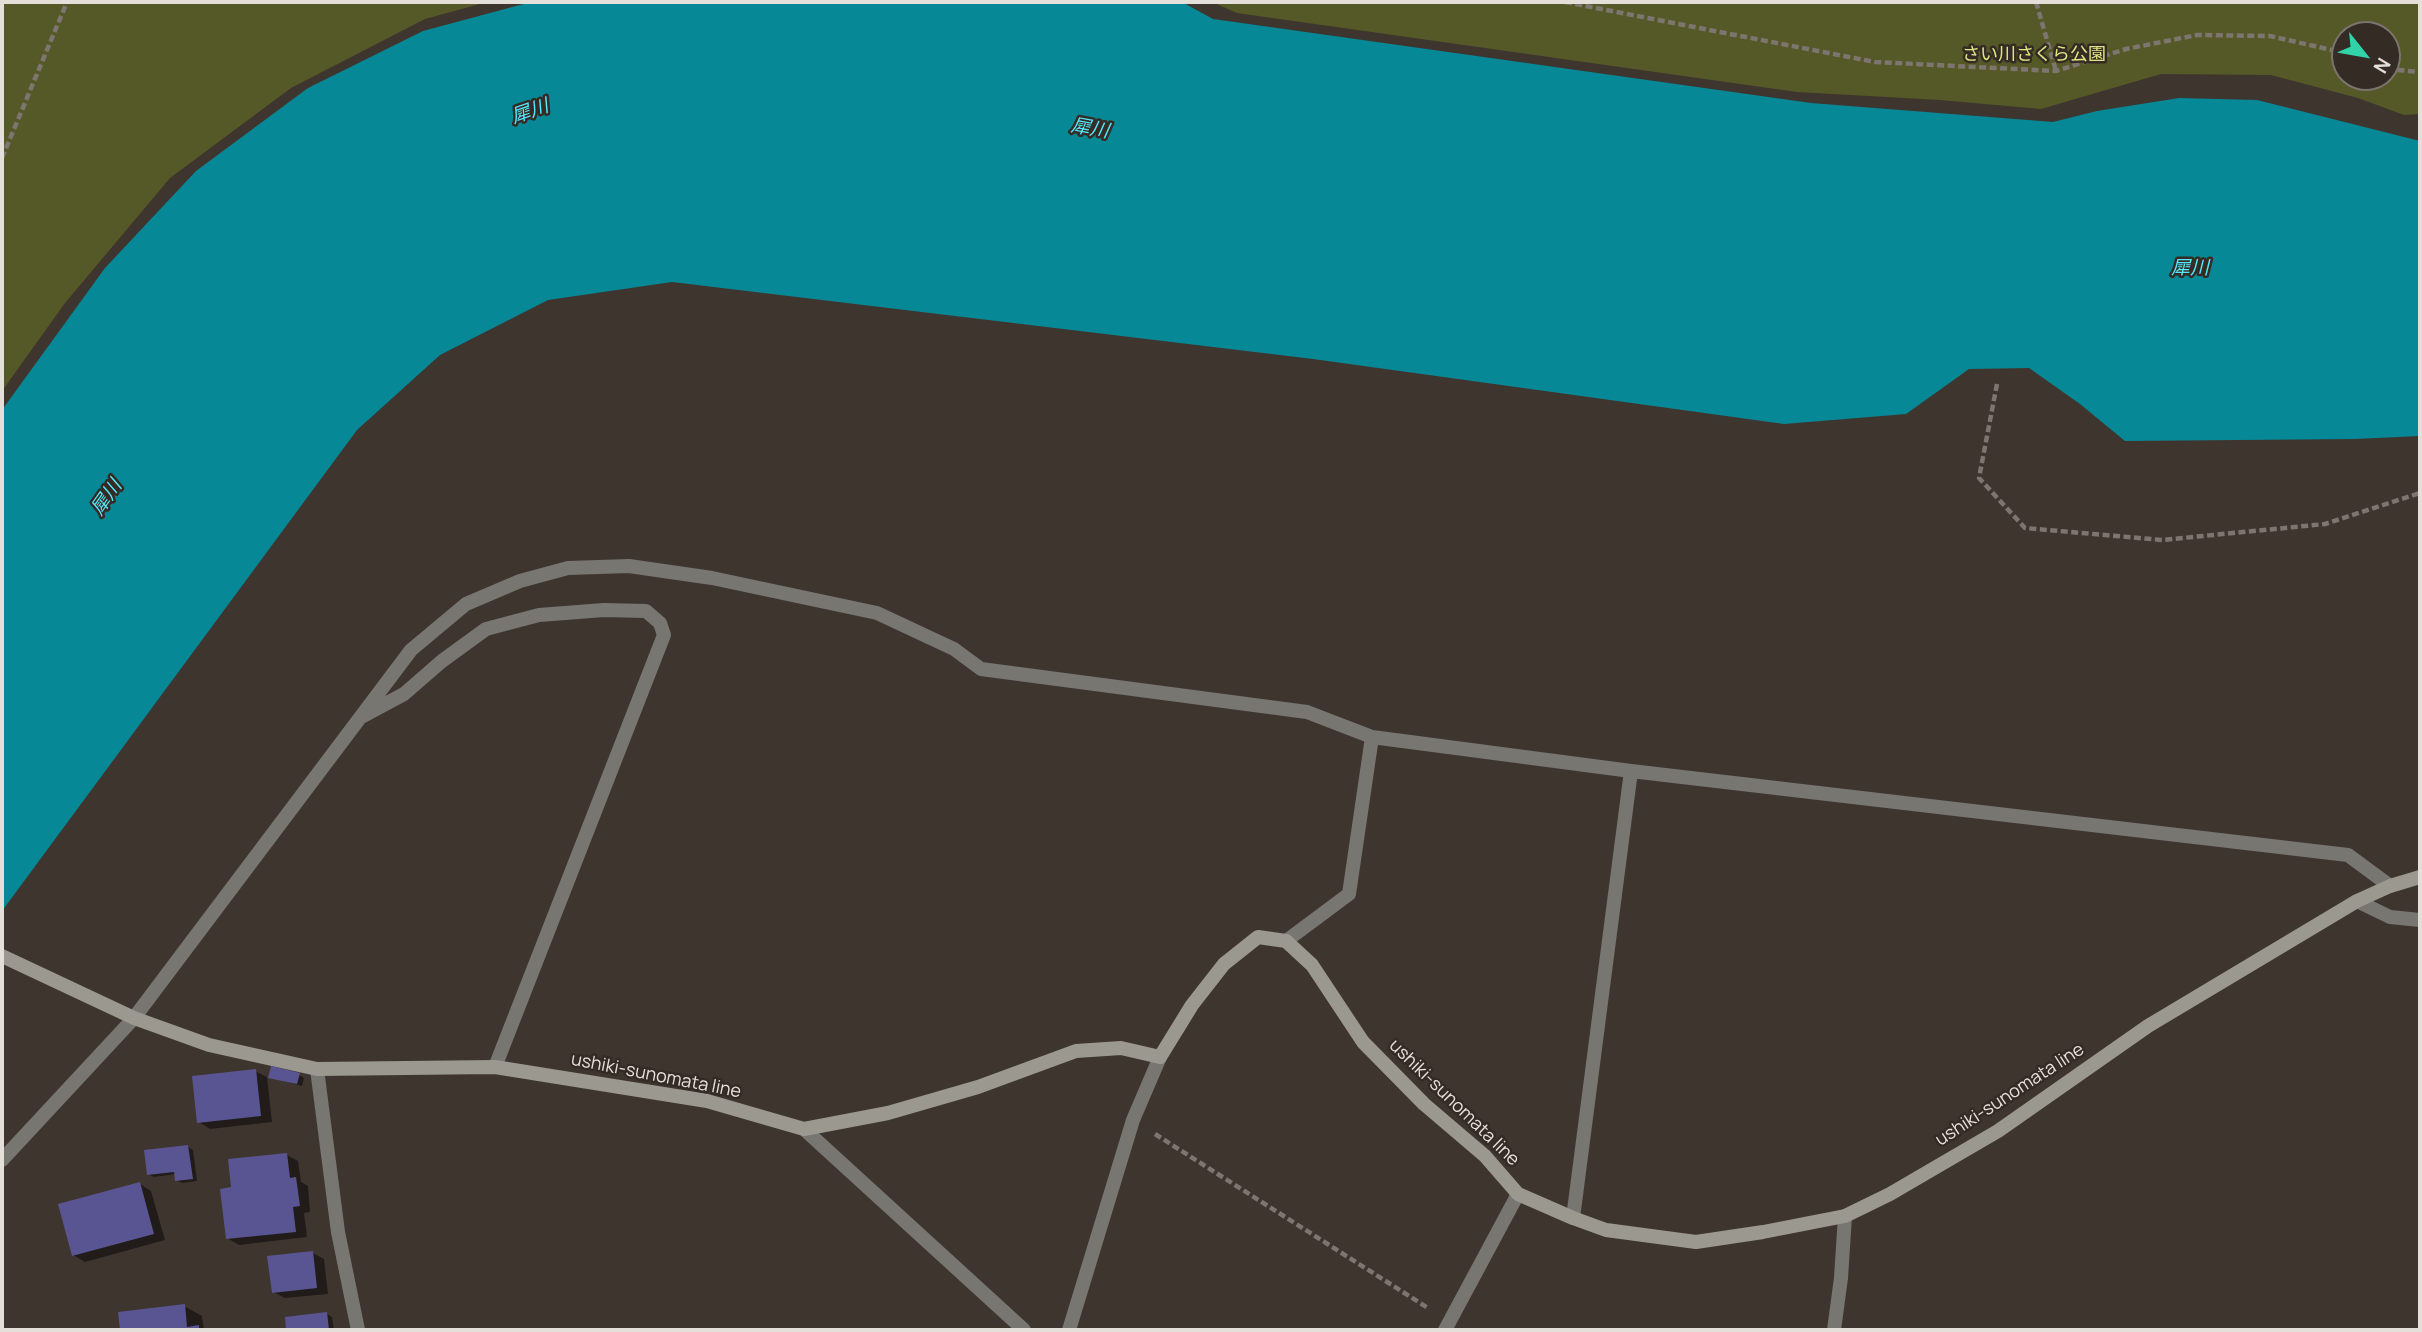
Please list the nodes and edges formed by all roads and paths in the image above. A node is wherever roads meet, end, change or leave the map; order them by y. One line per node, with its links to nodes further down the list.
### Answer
1 (67, 2): 8 (path)
2 (1565, 2): 6 (path)
3 (2036, 2): 6 (path)
4 (2331, 50): 6 (path)
5 (2401, 70): 7 (path)
6 (2056, 71)
7 (2420, 72)
8 (2, 158)
9 (1997, 384): 10 (path)
10 (2420, 492)
11 (359, 718): 12 (street); 20 (street); 22 (street)
12 (1372, 737): 13 (street); 18 (street)
13 (1631, 771): 15 (street); 29 (street)
14 (2420, 877): 15 (main road, ushiki-sunomata line)
15 (2389, 886): 16 (main road, ushiki-sunomata line)
16 (2357, 901): 17 (street); 28 (main road, ushiki-sunomata line)
17 (2420, 920)
18 (1286, 941): 21 (main road); 27 (main road, ushiki-sunomata line)
19 (2, 956): 20 (main road, ushiki-sunomata line)
20 (134, 1018): 23 (main road, ushiki-sunomata line); 26 (street)
21 (1160, 1057): 24 (street); 25 (main road, ushiki-sunomata line)
22 (495, 1067): 23 (main road, ushiki-sunomata line); 25 (main road, ushiki-sunomata line)
23 (317, 1069): 31 (street)
24 (1133, 1120): 30 (path); 33 (street)
25 (804, 1129): 32 (street)
26 (2, 1160)
27 (1518, 1194): 29 (main road, ushiki-sunomata line); 30 (street)
28 (1845, 1216): 29 (main road, ushiki-sunomata line); 34 (street)
29 (1573, 1218)
30 (1447, 1326)
31 (358, 1330)
32 (1024, 1330)
33 (1069, 1330)
34 (1834, 1330)

